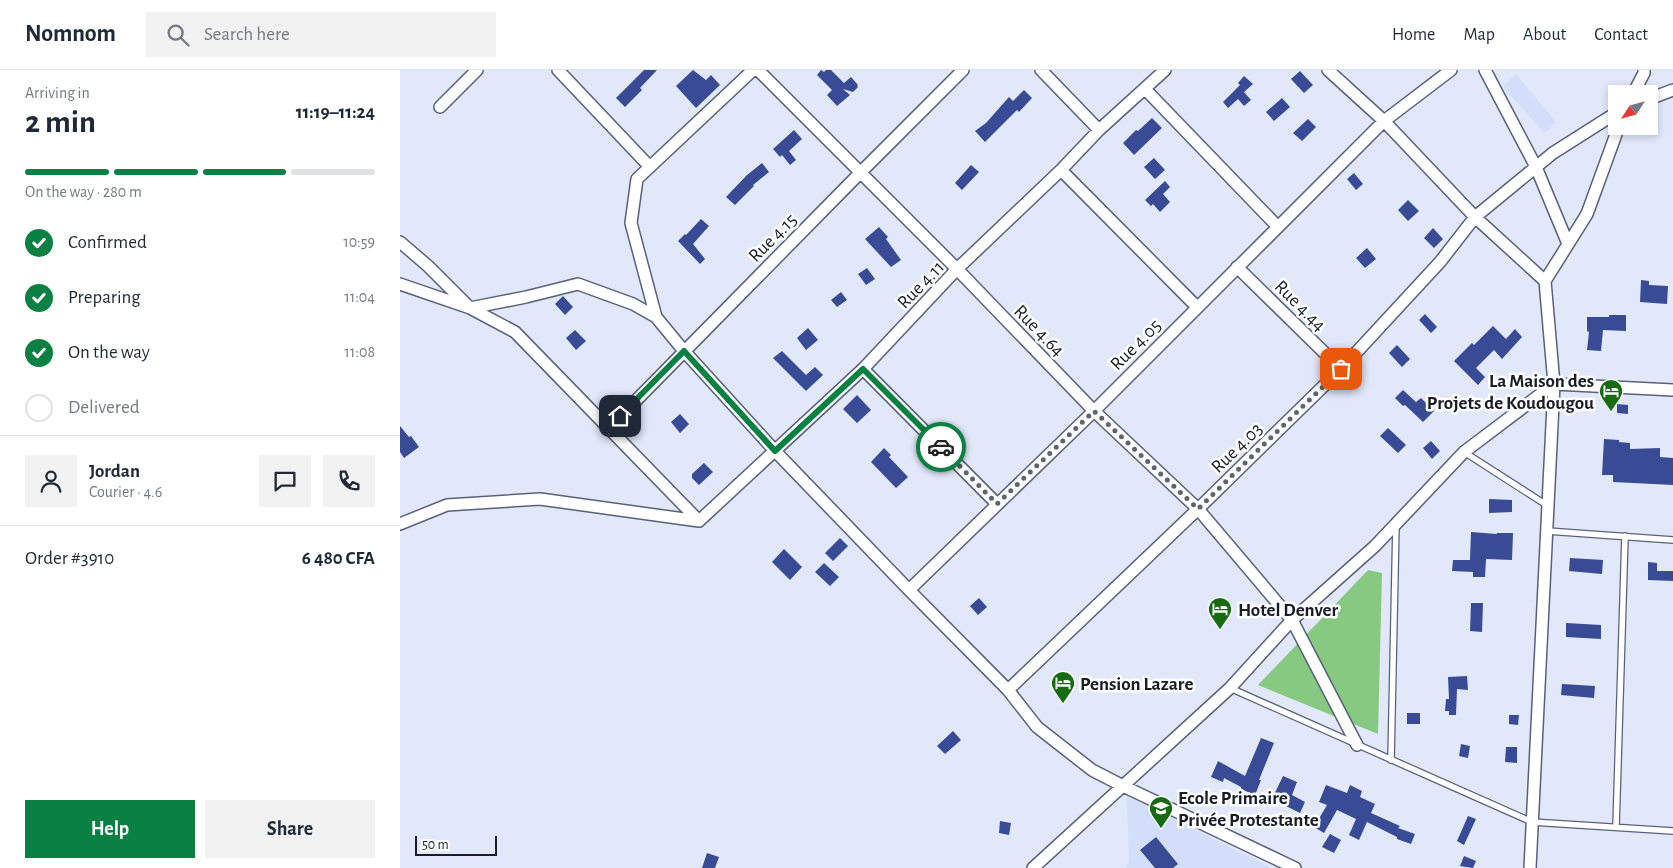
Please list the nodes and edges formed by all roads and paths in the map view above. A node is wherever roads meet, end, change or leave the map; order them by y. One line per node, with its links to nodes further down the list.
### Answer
1 (477, 70): 16 (street)
2 (558, 70): 21 (street)
3 (753, 70): 21 (street)
4 (758, 70): 24 (street, Rue 4.64)
5 (963, 70): 24 (street, Rue 4.15)
6 (1041, 70): 19 (street)
7 (1165, 70): 13 (street, Rue 4.11)
8 (1328, 70): 18 (street)
9 (1451, 70): 18 (street, Rue 4.05)
10 (1485, 70): 22 (street)
11 (1644, 70): 12 (street)
12 (1638, 85)
13 (1145, 89): 19 (street, Rue 4.11); 26 (street)
14 (1673, 90): 15 (street)
15 (1658, 96)
16 (440, 107)
17 (1608, 118): 22 (street, Rue 4.03)
18 (1384, 121): 25 (street); 26 (street, Rue 4.05)
19 (1099, 130): 23 (street, Rue 4.11)
20 (1616, 135): 28 (street)
21 (650, 167): 35 (street)
22 (1536, 167): 25 (street, Rue 4.03); 28 (street)
23 (1060, 170): 30 (street, Rue 4.11); 33 (street)
24 (860, 173): 30 (street, Rue 4.64); 36 (street, Rue 4.15)
25 (1475, 217): 31 (street); 38 (street, Rue 4.03)
26 (1278, 227): 29 (street, Rue 4.05)
27 (400, 242): 34 (street)
28 (1568, 244): 31 (street)
29 (1237, 267): 33 (street, Rue 4.05); 38 (street, Rue 4.44)
30 (958, 269): 37 (street, Rue 4.11); 41 (street, Rue 4.64)
31 (1545, 281): 39 (street)
32 (400, 284): 34 (street)
33 (1197, 307): 41 (street, Rue 4.05)
34 (470, 308): 35 (street); 42 (street)
35 (656, 317): 36 (street)
36 (684, 351): 42 (street, Rue 4.15); 43 (street)
37 (863, 369): 43 (street, Rue 4.11); 45 (street)
38 (1341, 369): 47 (street, Rue 4.03)
39 (1554, 384): 40 (street); 44 (street); 46 (street)
40 (1673, 390)
41 (1094, 411): 45 (street, Rue 4.05); 47 (street, Rue 4.64)
42 (608, 429): 48 (street)
43 (775, 451): 48 (street, Rue 4.11); 54 (street)
44 (1464, 452): 46 (lane); 49 (street)
45 (997, 504): 54 (street, Rue 4.05)
46 (1548, 506): 51 (street)
47 (1198, 509): 55 (street, Rue 4.64); 57 (street, Rue 4.03)
48 (700, 522): 50 (street)
49 (1396, 523): 55 (street); 59 (lane)
50 (400, 524)
51 (1547, 531): 52 (lane); 61 (street)
52 (1625, 536): 53 (lane); 62 (lane)
53 (1673, 540)
54 (909, 590): 57 (street)
55 (1292, 620): 56 (street); 58 (street, Rue 4.64)
56 (1230, 688): 58 (lane); 60 (street)
57 (1008, 690): 60 (street)
58 (1357, 745): 59 (lane)
59 (1391, 760): 61 (lane)
60 (1123, 786): 64 (street); 65 (street)
61 (1532, 822): 62 (lane); 66 (street)
62 (1616, 827): 63 (lane)
63 (1673, 831)
64 (1033, 868)
65 (1295, 868)
66 (1530, 868)

